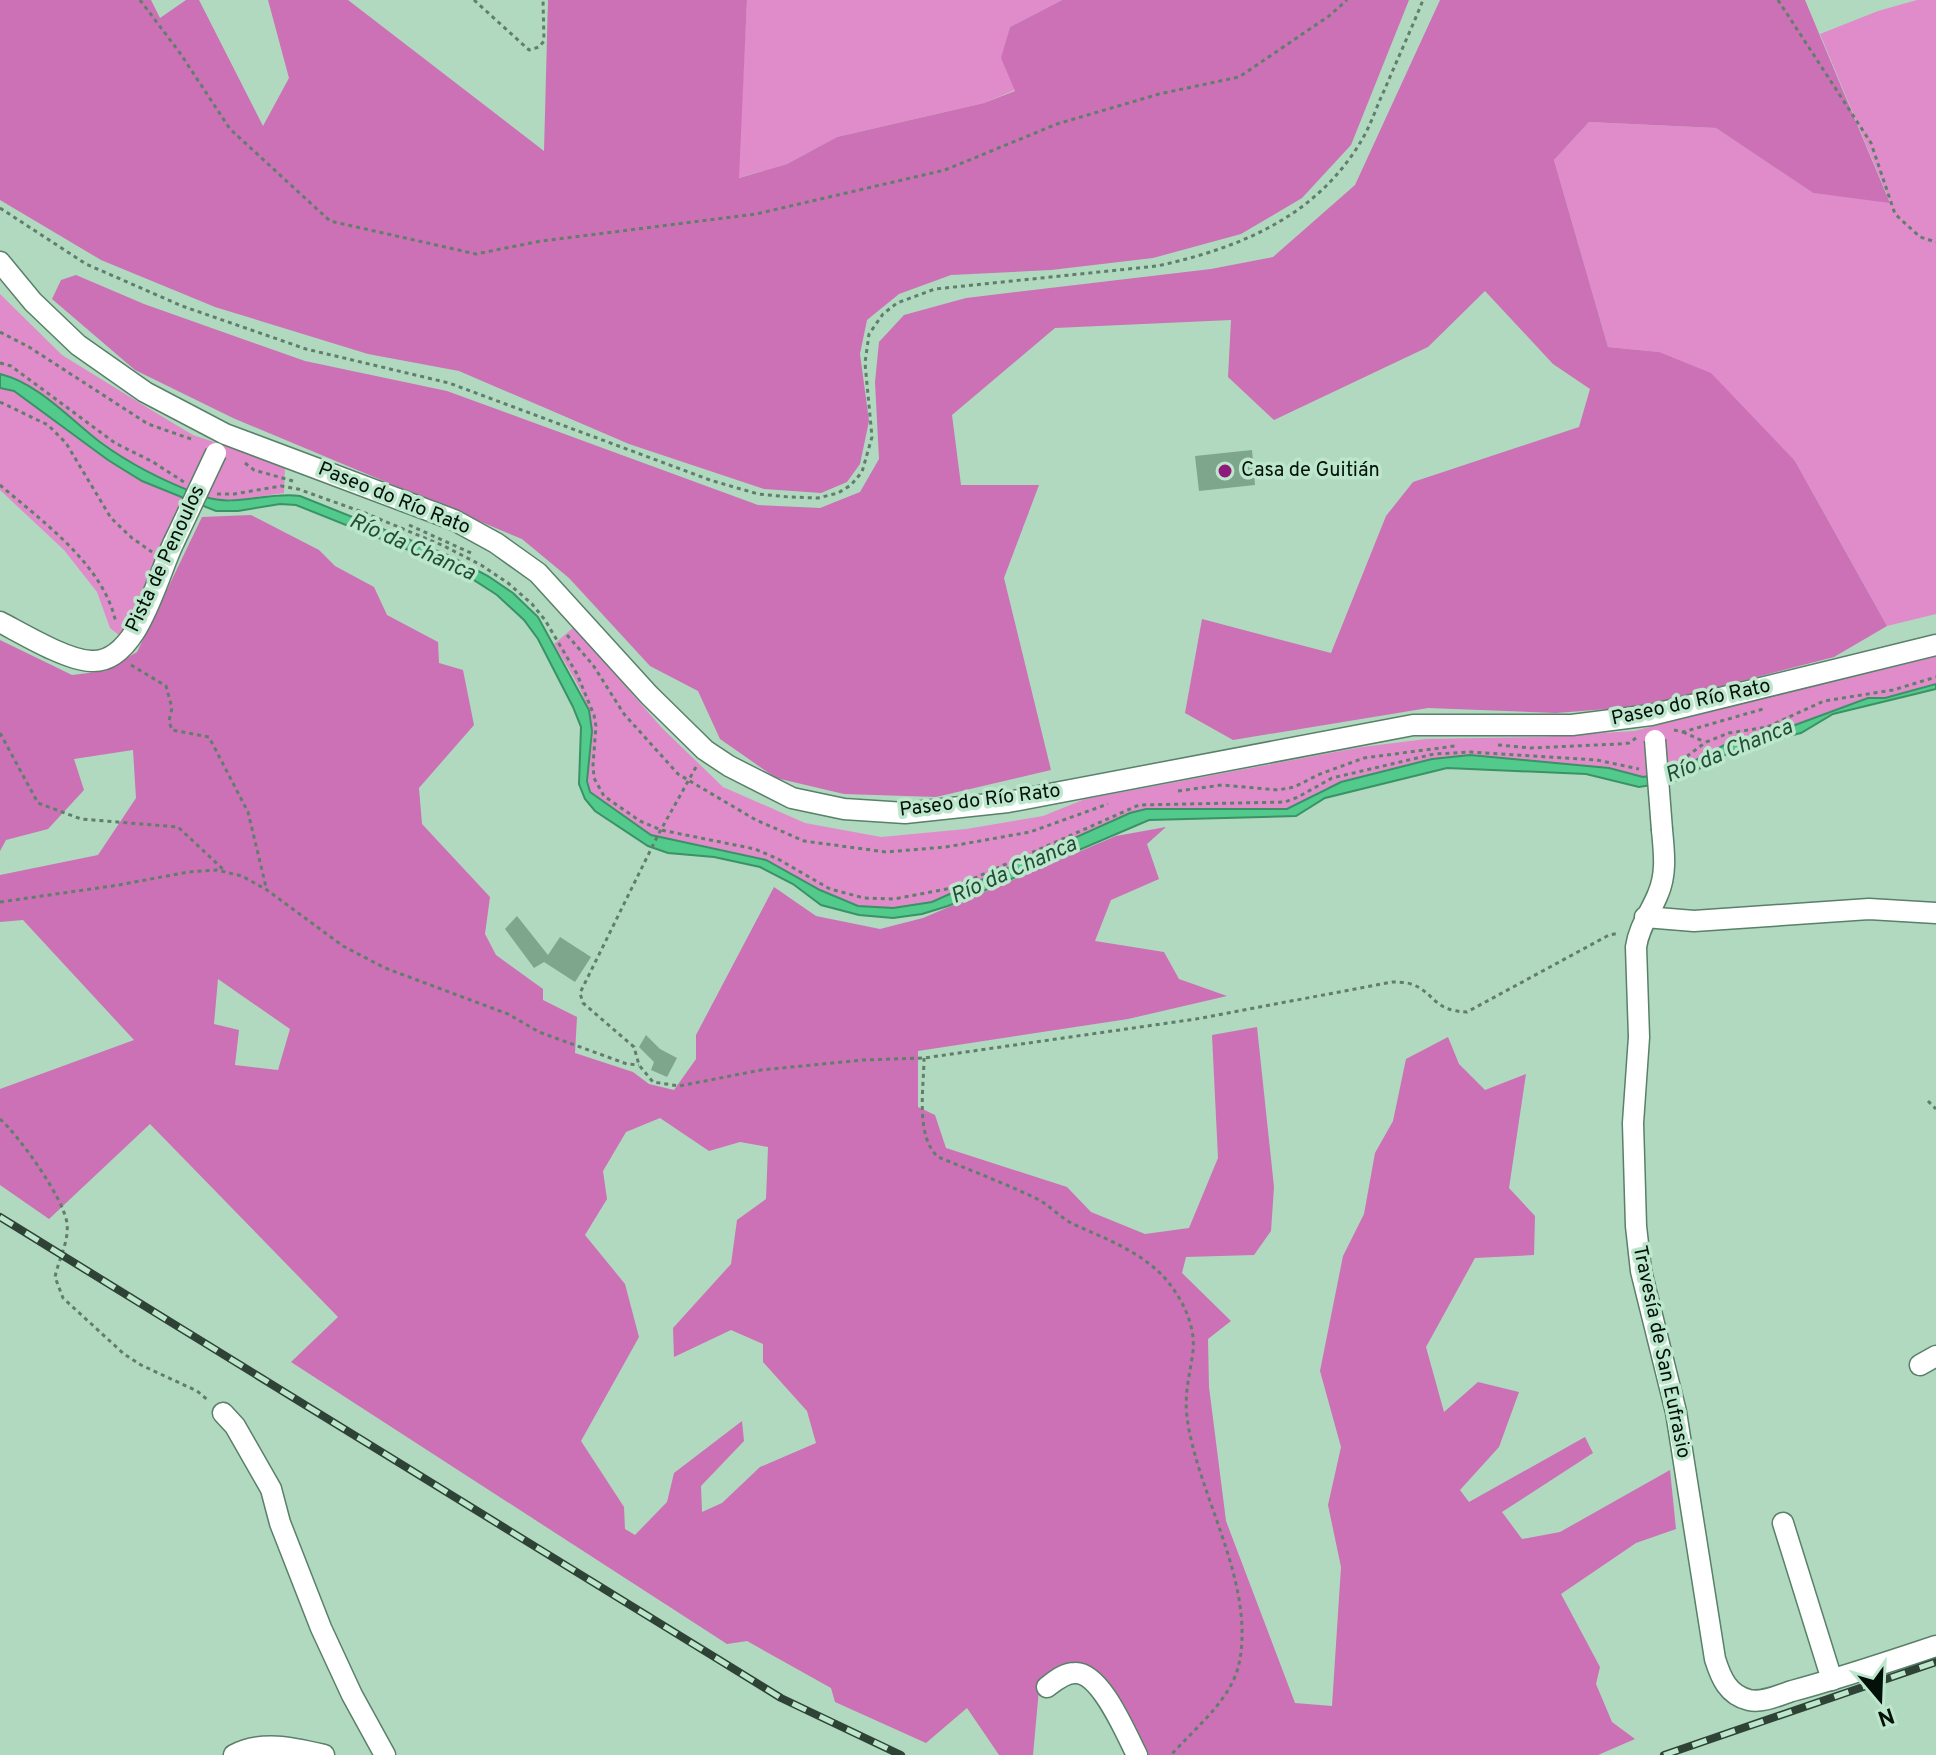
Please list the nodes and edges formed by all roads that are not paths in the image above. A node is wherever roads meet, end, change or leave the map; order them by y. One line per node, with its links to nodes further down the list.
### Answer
1 (0, 262): 2 (street, Paseo do Río Rato)
2 (220, 445): 3 (street, Pista de Penoulos, bridge); 5 (street, Paseo do Río Rato)
3 (0, 622)
4 (1936, 645): 5 (street, Paseo do Río Rato)
5 (1653, 728): 7 (street, Travesía de San Eufrasio, bridge)
6 (1936, 913): 7 (street)
7 (1642, 925): 11 (street, Travesía de San Eufrasio)
8 (223, 1413): 15 (street)
9 (1783, 1523): 11 (street)
10 (1936, 1646): 11 (street, Travesía de San Eufrasio)
11 (1832, 1680)
12 (1047, 1687): 16 (street)
13 (234, 1755): 14 (street)
14 (324, 1755)
15 (385, 1755)
16 (1137, 1755)

